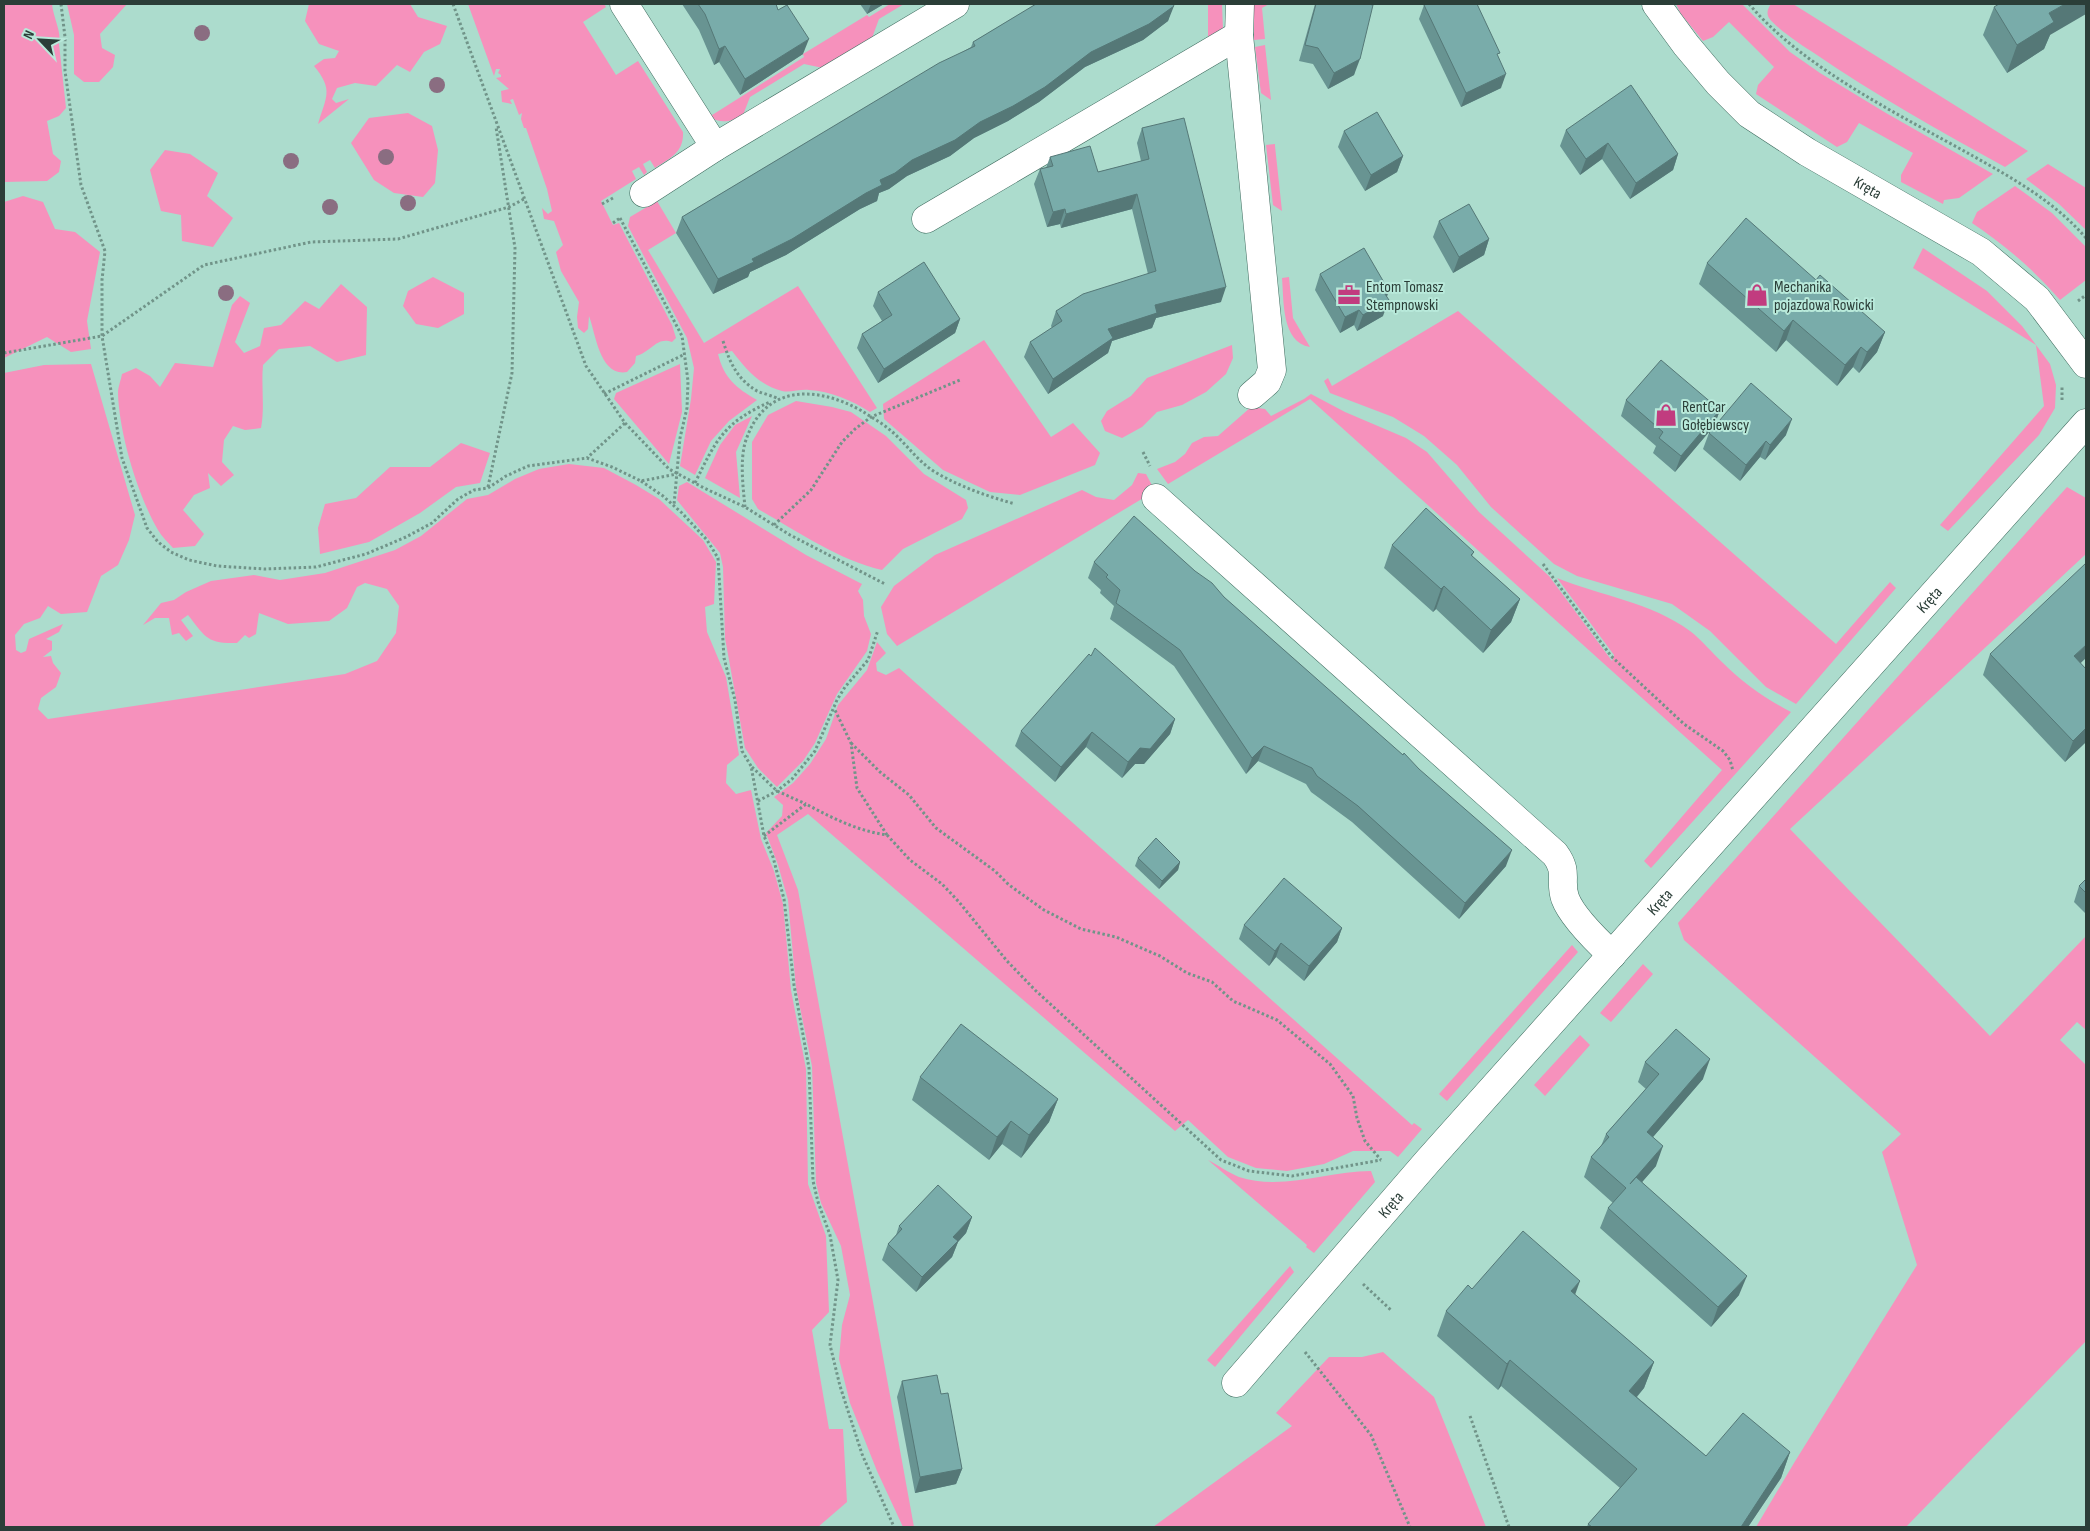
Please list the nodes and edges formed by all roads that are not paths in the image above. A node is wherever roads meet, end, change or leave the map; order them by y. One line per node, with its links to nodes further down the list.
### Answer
1 (624, 4): 6 (street)
2 (955, 4): 6 (street)
3 (1240, 4): 5 (street)
4 (1656, 4): 9 (street, Kręta)
5 (1240, 35): 8 (street); 10 (street)
6 (715, 147): 7 (street)
7 (644, 193)
8 (926, 219)
9 (2086, 364)
10 (1252, 395)
11 (2086, 423): 13 (street, Kręta)
12 (1156, 498): 13 (street)
13 (1612, 955): 14 (street, Kręta)
14 (1236, 1383)

